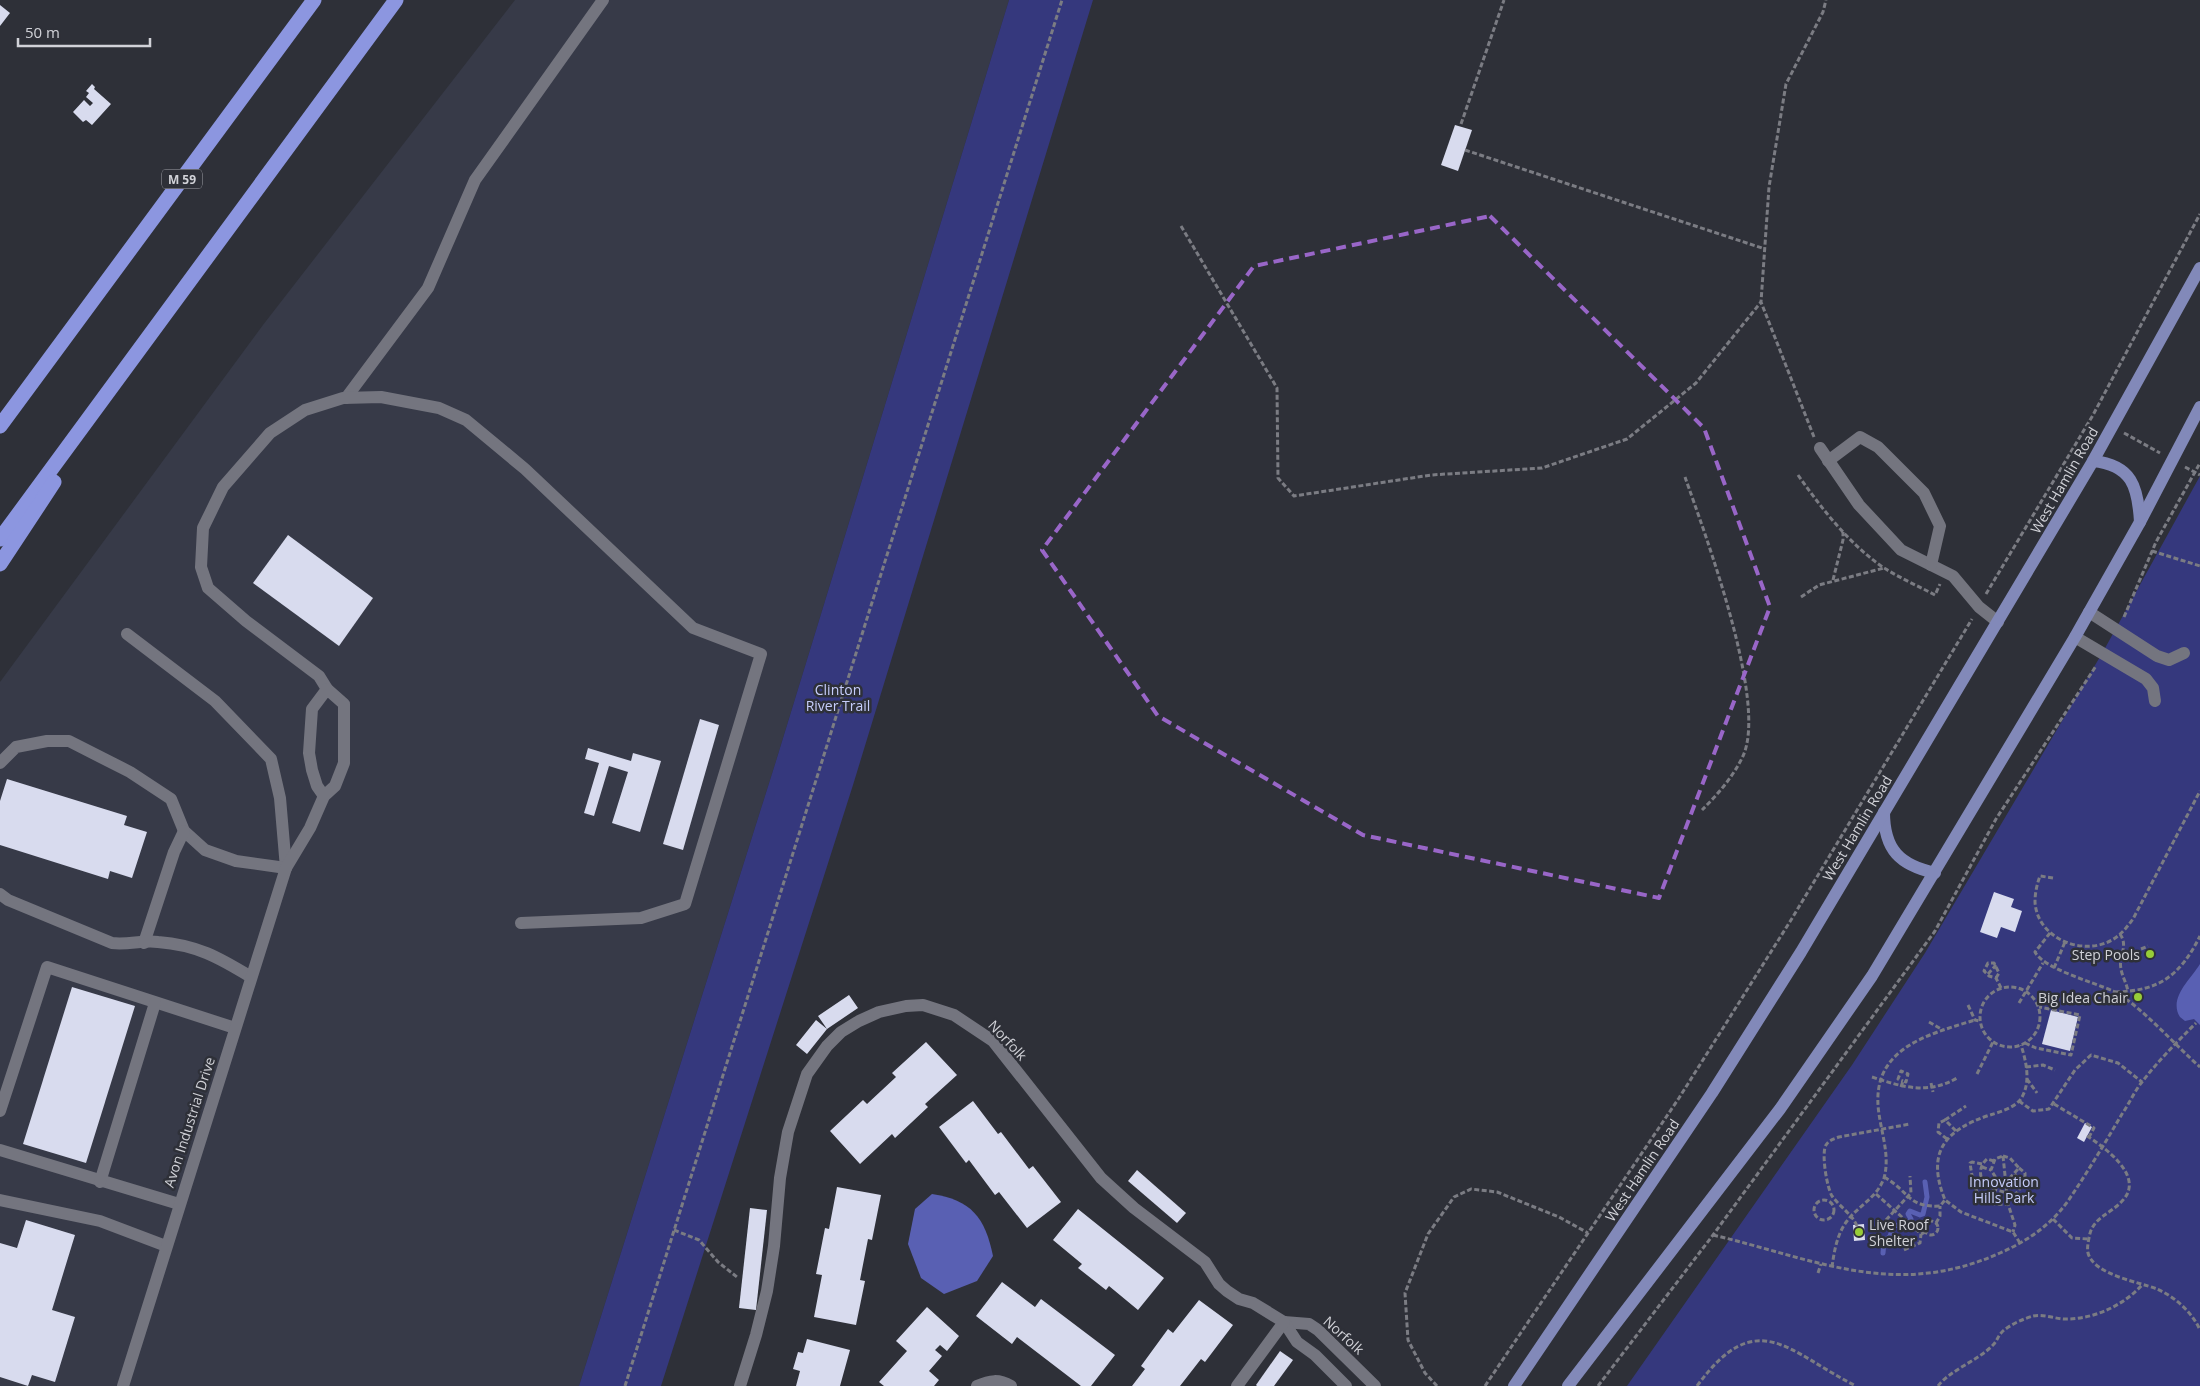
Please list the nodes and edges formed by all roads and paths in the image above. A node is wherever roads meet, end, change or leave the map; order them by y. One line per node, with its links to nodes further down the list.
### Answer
1 (314, 0): 19 (highway, M 59)
2 (396, 0): 14 (highway)
3 (603, 0): 15 (street)
4 (1062, 0): 142 (path)
5 (1504, 0): 7 (path)
6 (1826, 0): 11 (path)
7 (1461, 124)
8 (1465, 150): 11 (path)
9 (2200, 214): 17 (path)
10 (1181, 226): 13 (path)
11 (1765, 249): 13 (path)
12 (2200, 268): 23 (main road, West Hamlin Road)
13 (1761, 302): 21 (path)
14 (140, 349): 31 (highway); 33 (highway)
15 (346, 398): 46 (street); 58 (street)
16 (2200, 408): 29 (main road)
17 (2093, 415): 18 (path); 40 (path)
18 (2098, 418)
19 (0, 426)
20 (2124, 434): 22 (path)
21 (1820, 448): 24 (street)
22 (2162, 454)
23 (2093, 460): 29 (main road); 42 (main road, West Hamlin Road)
24 (1828, 461): 34 (street); 34 (street)
25 (2184, 466): 27 (path)
26 (1798, 475): 30 (path)
27 (2200, 475)
28 (1685, 477): 51 (path)
29 (2140, 522): 41 (main road)
30 (1843, 532): 36 (path); 38 (path)
31 (0, 539)
32 (2152, 551): 35 (path)
33 (0, 564)
34 (1931, 565): 37 (street)
35 (2200, 566)
36 (1884, 568): 37 (path); 38 (path)
37 (1946, 573): 40 (street)
38 (1833, 580): 39 (path)
39 (1800, 597)
40 (1979, 607): 42 (street); 145 (path)
41 (2089, 612): 44 (main road); 45 (street)
42 (1998, 622): 52 (main road, West Hamlin Road)
43 (127, 634): 54 (street)
44 (2075, 638): 47 (street); 55 (main road)
45 (2184, 653)
46 (327, 689): 50 (street); 50 (street)
47 (2155, 700)
48 (0, 763): 53 (street)
49 (2200, 791): 60 (path)
50 (324, 796): 54 (street)
51 (1702, 810)
52 (1884, 812): 55 (main road); 171 (main road, West Hamlin Road)
53 (184, 831): 54 (street); 63 (street)
54 (286, 868): 70 (street, Avon Industrial Drive)
55 (1935, 873): 172 (main road)
56 (2053, 878): 59 (path)
57 (0, 894): 63 (street)
58 (521, 923)
59 (2050, 933): 62 (path); 66 (path)
60 (2120, 934): 62 (path); 75 (path)
61 (2200, 936): 75 (path)
62 (2065, 942): 68 (path)
63 (144, 943): 70 (street)
64 (2148, 946): 65 (path)
65 (2141, 949)
66 (2043, 962): 68 (path); 73 (path)
67 (1996, 965): 69 (path); 69 (path); 71 (path)
68 (2054, 968): 74 (path)
69 (1988, 974): 71 (path)
70 (251, 977): 84 (street, Avon Industrial Drive)
71 (1996, 978): 72 (path)
72 (2001, 988): 73 (path); 81 (path)
73 (2025, 991): 77 (path); 79 (path)
74 (2115, 992): 75 (path); 89 (path)
75 (2128, 992)
76 (155, 1003): 84 (street); 107 (street); 123 (street)
77 (2019, 1003)
78 (1968, 1005): 80 (path)
79 (2039, 1007): 87 (path); 87 (path)
80 (1975, 1020): 81 (path); 85 (path)
81 (1980, 1021): 86 (path)
82 (1929, 1022): 85 (path)
83 (2196, 1023): 89 (path)
84 (235, 1028): 132 (street, Avon Industrial Drive)
85 (1943, 1030): 97 (path)
86 (1994, 1042): 88 (path); 93 (path)
87 (2025, 1043): 88 (path)
88 (2021, 1045): 90 (path)
89 (2175, 1045): 91 (path); 99 (path)
90 (2026, 1067): 92 (path); 96 (path)
91 (2200, 1067)
92 (2055, 1070)
93 (1976, 1074)
94 (1872, 1078): 97 (path)
95 (1957, 1078): 102 (path)
96 (2026, 1079): 103 (path); 104 (path)
97 (1880, 1080): 101 (path); 110 (path)
98 (1903, 1081): 101 (path)
99 (2142, 1082): 105 (path); 113 (path)
100 (1931, 1083): 102 (path)
101 (1901, 1087): 102 (path)
102 (1932, 1090)
103 (2037, 1093)
104 (2019, 1101): 105 (path); 111 (path)
105 (2054, 1104): 113 (path)
106 (1966, 1106): 108 (path)
107 (0, 1111)
108 (1945, 1120): 111 (path); 112 (path)
109 (1910, 1124): 110 (path)
110 (1882, 1129): 122 (path); 131 (path)
111 (1956, 1131): 112 (path)
112 (1947, 1139): 130 (path)
113 (2103, 1145): 138 (path); 148 (path)
114 (0, 1150): 123 (street)
115 (2003, 1156): 116 (path); 118 (path); 124 (path)
116 (1994, 1161): 117 (path); 119 (path)
117 (1982, 1166): 119 (path); 126 (path); 133 (path)
118 (2019, 1168): 120 (path); 125 (path)
119 (1991, 1170): 124 (path)
120 (2015, 1174): 124 (path); 125 (path)
121 (1910, 1176): 128 (path)
122 (1884, 1177): 127 (path); 128 (path)
123 (100, 1182): 132 (street)
124 (2006, 1182): 126 (path)
125 (2021, 1182): 126 (path)
126 (2007, 1192): 133 (path)
127 (1876, 1194): 136 (path); 137 (path)
128 (1908, 1197): 135 (path); 136 (path)
129 (0, 1200): 150 (street)
130 (1945, 1200): 135 (path); 144 (path)
131 (1837, 1202): 134 (path); 137 (path)
132 (179, 1204): 150 (street, Avon Industrial Drive)
133 (2008, 1204): 144 (path)
134 (1833, 1205): 134 (path)
135 (1940, 1206): 140 (path)
136 (1895, 1211): 139 (path); 146 (path)
137 (1852, 1216): 141 (path); 153 (path)
138 (2053, 1219): 148 (path); 149 (path)
139 (1886, 1220)
140 (1936, 1223): 143 (path); 143 (path)
141 (1857, 1226)
142 (674, 1230): 155 (path); 162 (path)
143 (1926, 1232): 146 (path)
144 (2013, 1232): 149 (path)
145 (1588, 1233): 169 (path); 170 (path)
146 (1921, 1234): 151 (path)
147 (1713, 1235): 152 (path)
148 (2089, 1239): 156 (path)
149 (2020, 1243): 153 (path)
150 (166, 1246): 161 (street, Avon Industrial Drive)
151 (1904, 1250)
152 (1820, 1264): 153 (path); 154 (path)
153 (1832, 1267)
154 (1818, 1273)
155 (737, 1277)
156 (2142, 1285): 158 (path); 175 (path)
157 (1284, 1322): 159 (street, Norfolk); 160 (street, Norfolk); 163 (street, Norfolk); 166 (street)
158 (2200, 1330)
159 (1341, 1352): 160 (street); 168 (street, Norfolk)
160 (1328, 1367): 167 (street, Norfolk)
161 (123, 1386)
162 (625, 1386)
163 (740, 1386)
164 (977, 1386): 165 (street)
165 (1011, 1386)
166 (1237, 1386)
167 (1346, 1386)
168 (1375, 1386)
169 (1437, 1386)
170 (1485, 1386)
171 (1514, 1386)
172 (1568, 1386)
173 (1697, 1386): 174 (path)
174 (1856, 1386)
175 (1938, 1386)

